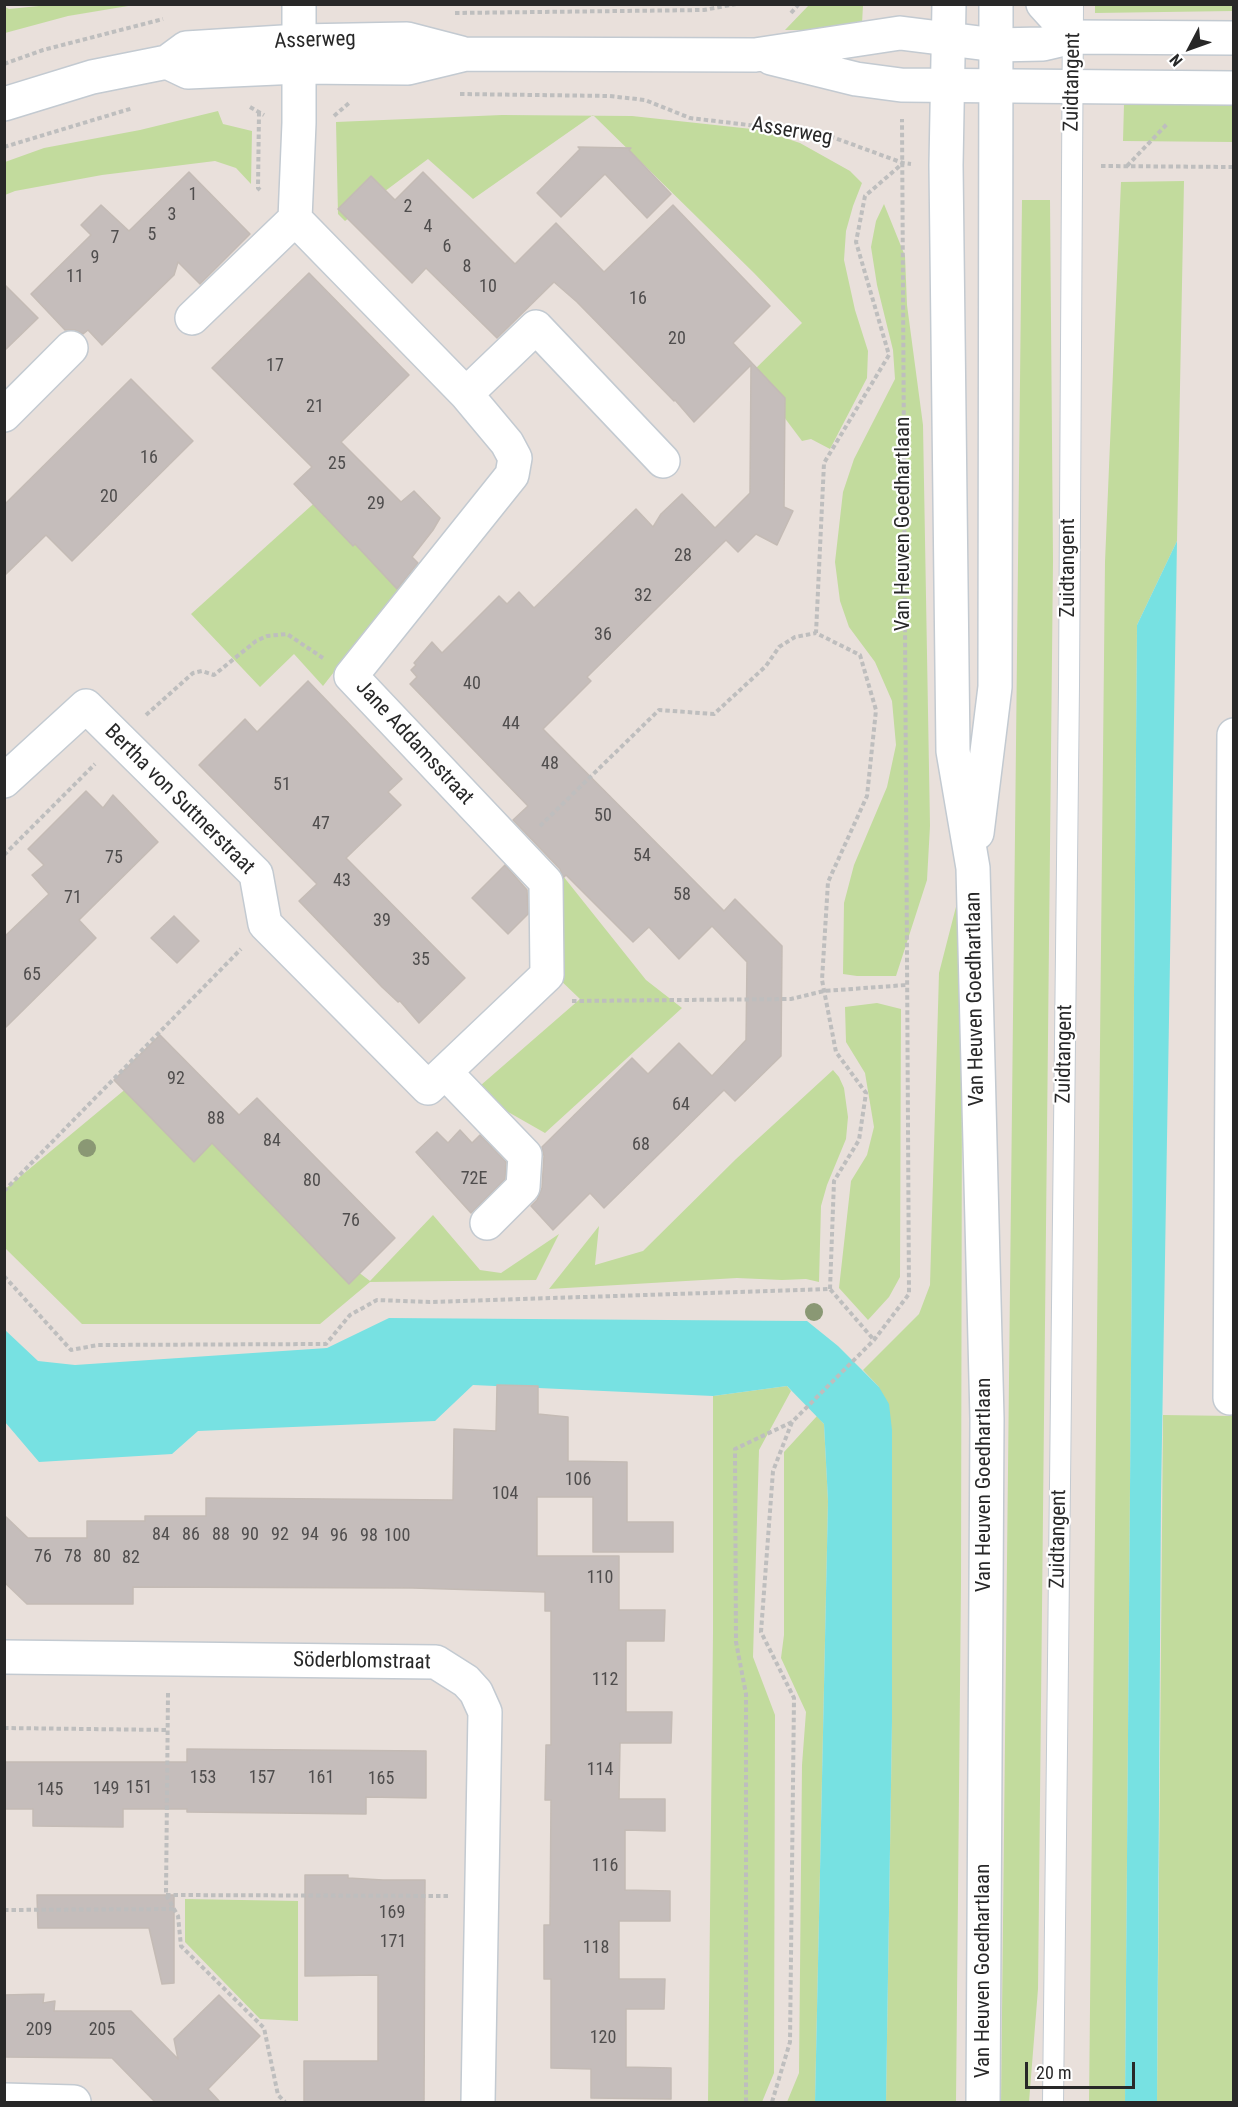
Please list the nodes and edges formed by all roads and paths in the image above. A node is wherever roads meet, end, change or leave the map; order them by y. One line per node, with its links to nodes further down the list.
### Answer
1 (299, 4): 13 (street)
2 (736, 4): 7 (path)
3 (949, 4): 11 (street, Van Heuven Goedhartlaan)
4 (996, 4): 12 (street, Van Heuven Goedhartlaan)
5 (1042, 4): 9 (street)
6 (1073, 4): 9 (lane, Zuidtangent)
7 (448, 13)
8 (167, 18): 15 (path)
9 (1073, 37): 10 (street, Asserweg); 12 (street, Asserweg); 18 (lane, Zuidtangent)
10 (1233, 38)
11 (947, 39): 12 (street, Asserweg); 14 (street, Asserweg); 17 (street, Van Heuven Goedhartlaan)
12 (996, 45): 16 (street, Van Heuven Goedhartlaan)
13 (299, 54): 14 (street, Asserweg); 21 (street, Asserweg); 26 (street)
14 (755, 55): 17 (street, Asserweg)
15 (4, 64)
16 (996, 85): 17 (street, Asserweg); 18 (street, Asserweg); 39 (street, Van Heuven Goedhartlaan)
17 (948, 86): 39 (street, Van Heuven Goedhartlaan)
18 (1072, 87): 19 (street, Asserweg); 68 (lane, Zuidtangent)
19 (1218, 88): 25 (path)
20 (609, 96): 24 (path, Asserweg)
21 (4, 104)
22 (134, 107): 23 (path)
23 (4, 147)
24 (903, 163): 32 (path); 42 (path, Van Heuven Goedhartlaan)
25 (1233, 167)
26 (295, 219): 27 (street); 29 (street, Jane Addamsstraat)
27 (192, 318)
28 (71, 348): 30 (street)
29 (466, 394): 31 (street); 33 (street, Jane Addamsstraat)
30 (4, 415)
31 (663, 461)
32 (816, 633): 37 (path); 43 (path)
33 (351, 676): 35 (path); 37 (street, Jane Addamsstraat)
34 (1233, 735): 45 (street)
35 (120, 740): 36 (street, Bertha von Suttnerstraat); 38 (path); 40 (street, Bertha von Suttnerstraat)
36 (4, 781)
37 (515, 850): 41 (street, Jane Addamsstraat)
38 (4, 855)
39 (973, 868): 67 (street, Van Heuven Goedhartlaan)
40 (265, 924): 44 (street); 46 (path)
41 (547, 975): 43 (path); 44 (street)
42 (906, 985): 43 (path); 50 (path, Van Heuven Goedhartlaan)
43 (824, 991): 49 (path)
44 (437, 1080): 47 (street)
45 (1232, 1185): 51 (street)
46 (4, 1191)
47 (487, 1223)
48 (4, 1276): 49 (path)
49 (830, 1289): 50 (path)
50 (874, 1340): 52 (path, Van Heuven Goedhartlaan)
51 (1230, 1398)
52 (792, 1422): 65 (path); 66 (path)
53 (4, 1657): 54 (street, Söderblomstraat)
54 (168, 1659): 56 (path); 58 (street, Söderblomstraat)
55 (4, 1728): 56 (path)
56 (169, 1730): 57 (path)
57 (166, 1894): 58 (path); 59 (path)
58 (482, 1896): 64 (street, Söderblomstraat)
59 (174, 1909): 60 (path); 63 (path)
60 (4, 1910)
61 (4, 2100): 62 (street)
62 (74, 2103)
63 (285, 2103)
64 (478, 2103)
65 (746, 2103)
66 (772, 2103)
67 (983, 2103)
68 (1053, 2103)

